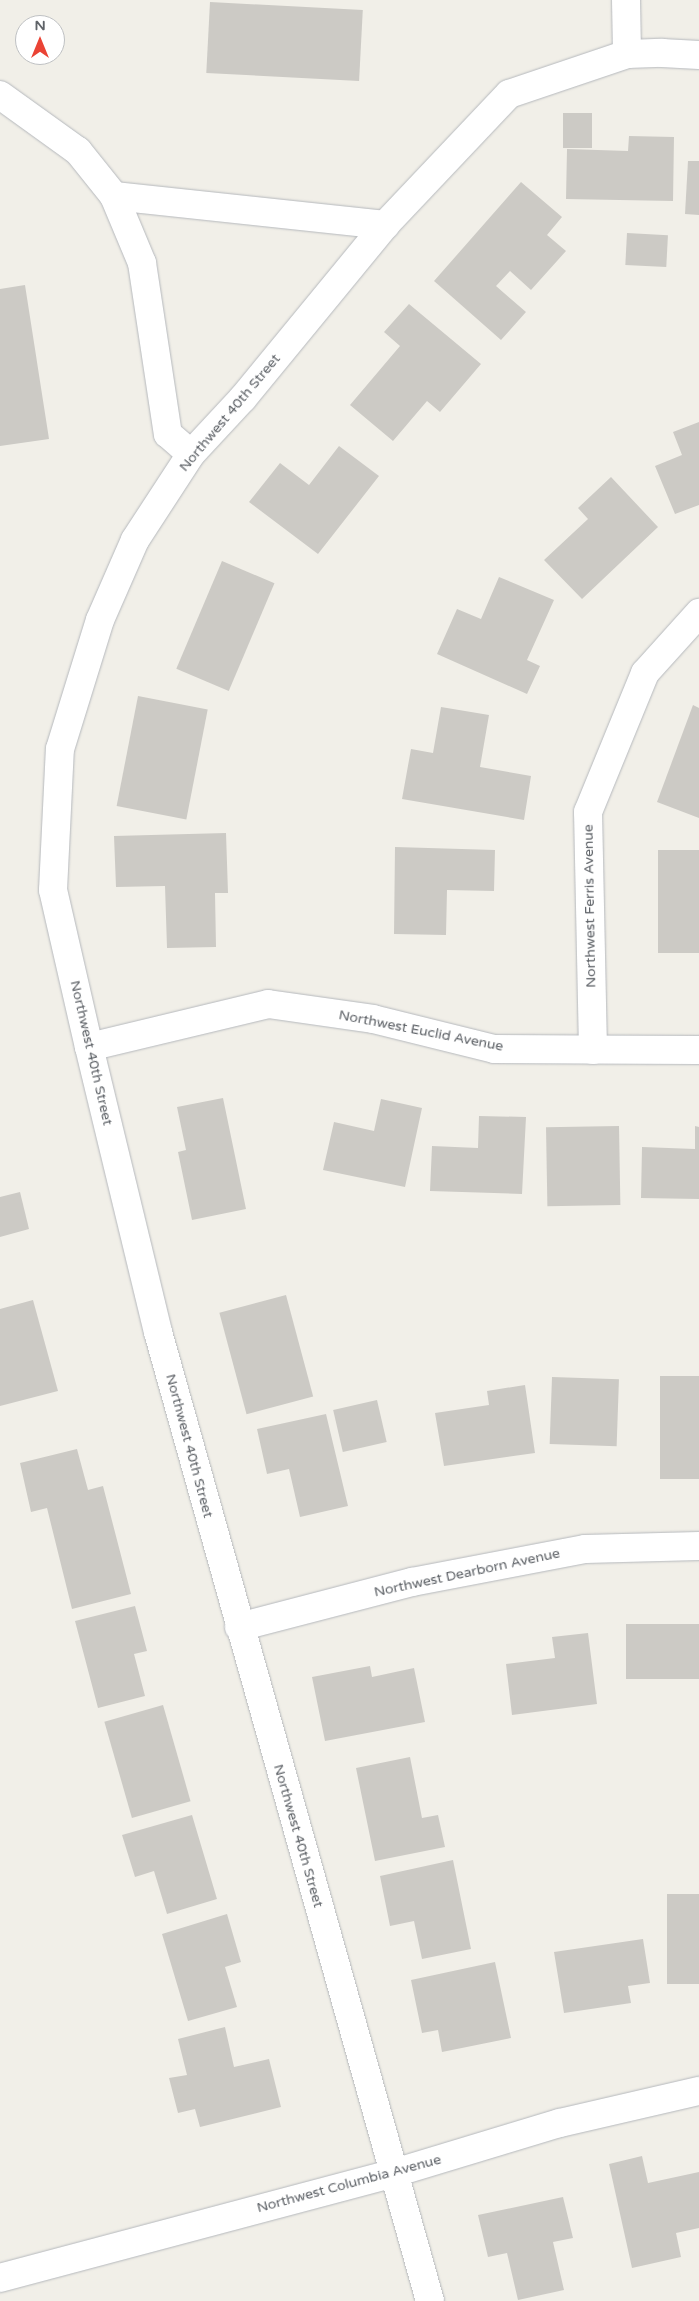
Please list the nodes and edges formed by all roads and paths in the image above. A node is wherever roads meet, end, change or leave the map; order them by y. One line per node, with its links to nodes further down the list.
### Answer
1 (626, 0): 2 (street)
2 (627, 54): 3 (street, Northwest 40th Street); 6 (street, Northwest 40th Street)
3 (699, 55)
4 (0, 96): 5 (street)
5 (114, 196): 6 (street); 7 (street)
6 (385, 225): 7 (street, Northwest 40th Street)
7 (191, 454): 9 (street, Northwest 40th Street)
8 (699, 613): 10 (street, Northwest Ferris Avenue)
9 (89, 1047): 10 (street, Northwest Euclid Avenue); 13 (street, Northwest 40th Street)
10 (593, 1050): 11 (street, Northwest Euclid Avenue)
11 (699, 1050)
12 (699, 1546): 13 (street, Northwest Dearborn Avenue)
13 (239, 1627): 15 (street, Northwest 40th Street)
14 (699, 2091): 15 (street, Northwest Columbia Avenue)
15 (394, 2173): 16 (street, Northwest Columbia Avenue); 17 (street, Northwest 40th Street)
16 (0, 2278)
17 (430, 2301)

